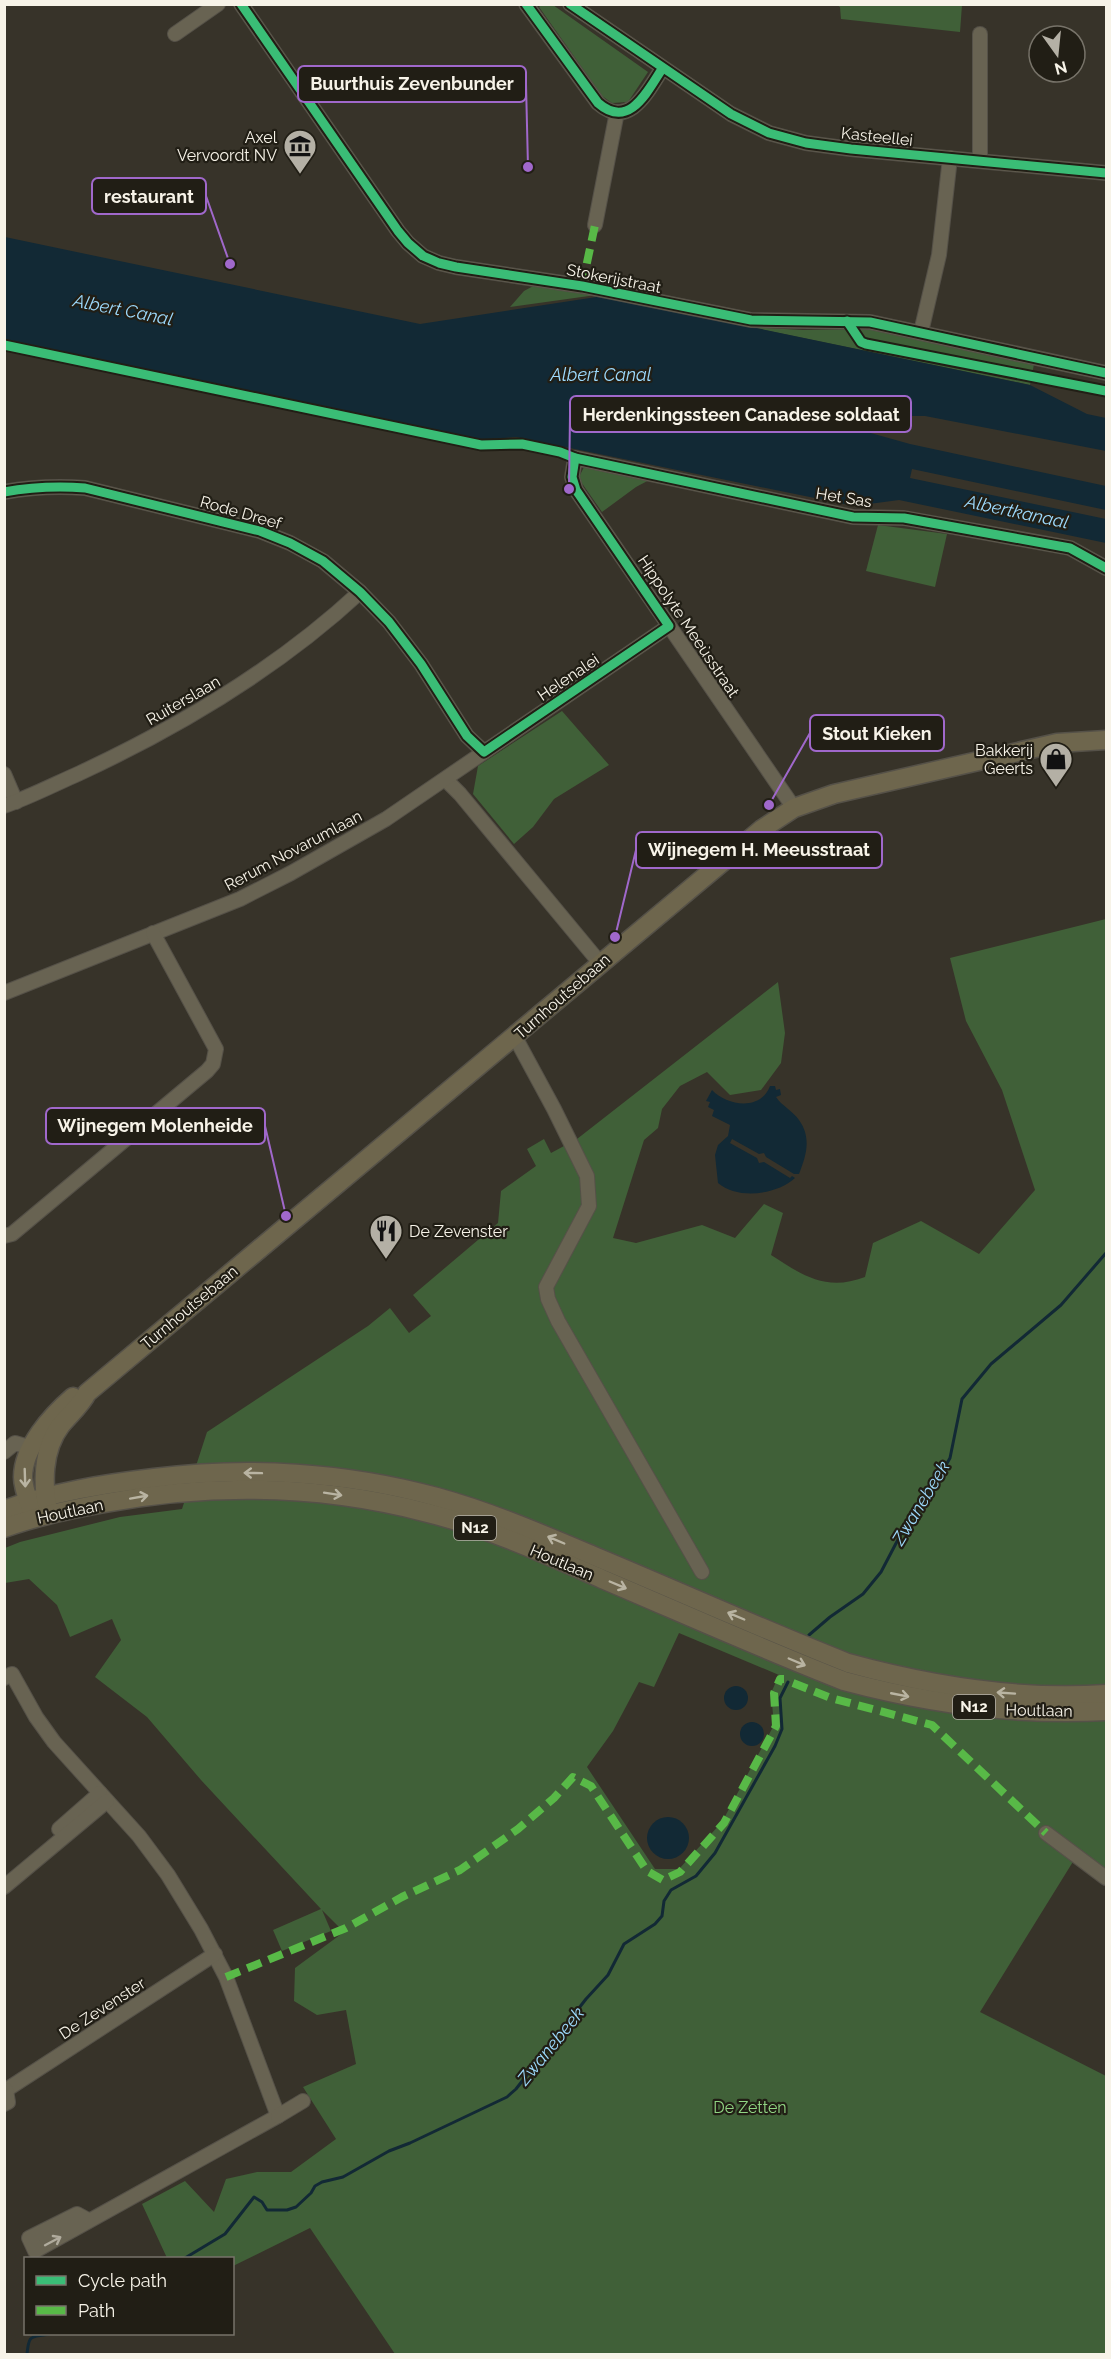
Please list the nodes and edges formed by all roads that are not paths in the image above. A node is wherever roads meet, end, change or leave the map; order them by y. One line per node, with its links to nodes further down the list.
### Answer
1 (218, 4): 5 (street)
2 (241, 4): 13 (street, Stokerijstraat)
3 (526, 4): 8 (street)
4 (570, 4): 7 (street, Kasteellei)
5 (175, 34)
6 (980, 34): 10 (street)
7 (662, 69): 8 (street); 9 (street, Kasteellei)
8 (617, 112): 12 (street)
9 (950, 158): 10 (street, Kasteellei); 13 (street)
10 (980, 161): 11 (street, Kasteellei)
11 (1107, 173)
12 (595, 225)
13 (921, 332): 14 (street, Stokerijstraat)
14 (1107, 373)
15 (575, 458): 17 (street, Het Sas); 19 (street, Hippolyte Meeùsstraat)
16 (4, 492): 18 (street, Rode Dreef)
17 (1107, 567)
18 (360, 592): 21 (street, Rode Dreef); 24 (street, Ruiterslaan)
19 (669, 626): 21 (street, Helenalei); 25 (street, Hippolyte Meeùsstraat)
20 (1107, 740): 25 (main road, Turnhoutsebaan)
21 (479, 755): 23 (street, Rerum Novarumlaan)
22 (4, 774): 24 (street)
23 (448, 778): 26 (street, Rerum Novarumlaan); 27 (street)
24 (10, 804)
25 (794, 808): 27 (main road, Turnhoutsebaan)
26 (153, 933): 28 (street, Rerum Novarumlaan); 30 (street)
27 (600, 963): 29 (main road, Turnhoutsebaan)
28 (4, 993)
29 (514, 1037): 31 (main road, Turnhoutsebaan); 36 (street)
30 (4, 1236)
31 (40, 1450): 32 (street); 33 (main road, Turnhoutsebaan)
32 (4, 1452)
33 (39, 1508): 34 (main road, Houtlaan / N12); 35 (main road, Houtlaan / N12); 38 (main road, Houtlaan / N12, one-way to 33); 39 (main road, Houtlaan / N12, one-way to 39)
34 (4, 1510)
35 (4, 1528)
36 (702, 1572)
37 (4, 1678): 40 (street)
38 (1107, 1694)
39 (1107, 1711)
40 (104, 1797): 42 (street); 46 (street)
41 (1046, 1833): 44 (street)
42 (26, 1863): 43 (street); 45 (street)
43 (4, 1877)
44 (1107, 1878)
45 (4, 1887)
46 (215, 1954): 47 (street, De Zevenster); 50 (street)
47 (5, 2090): 49 (street, De Zevenster)
48 (303, 2101): 50 (street)
49 (4, 2104)
50 (278, 2116): 51 (street)
51 (88, 2220)

